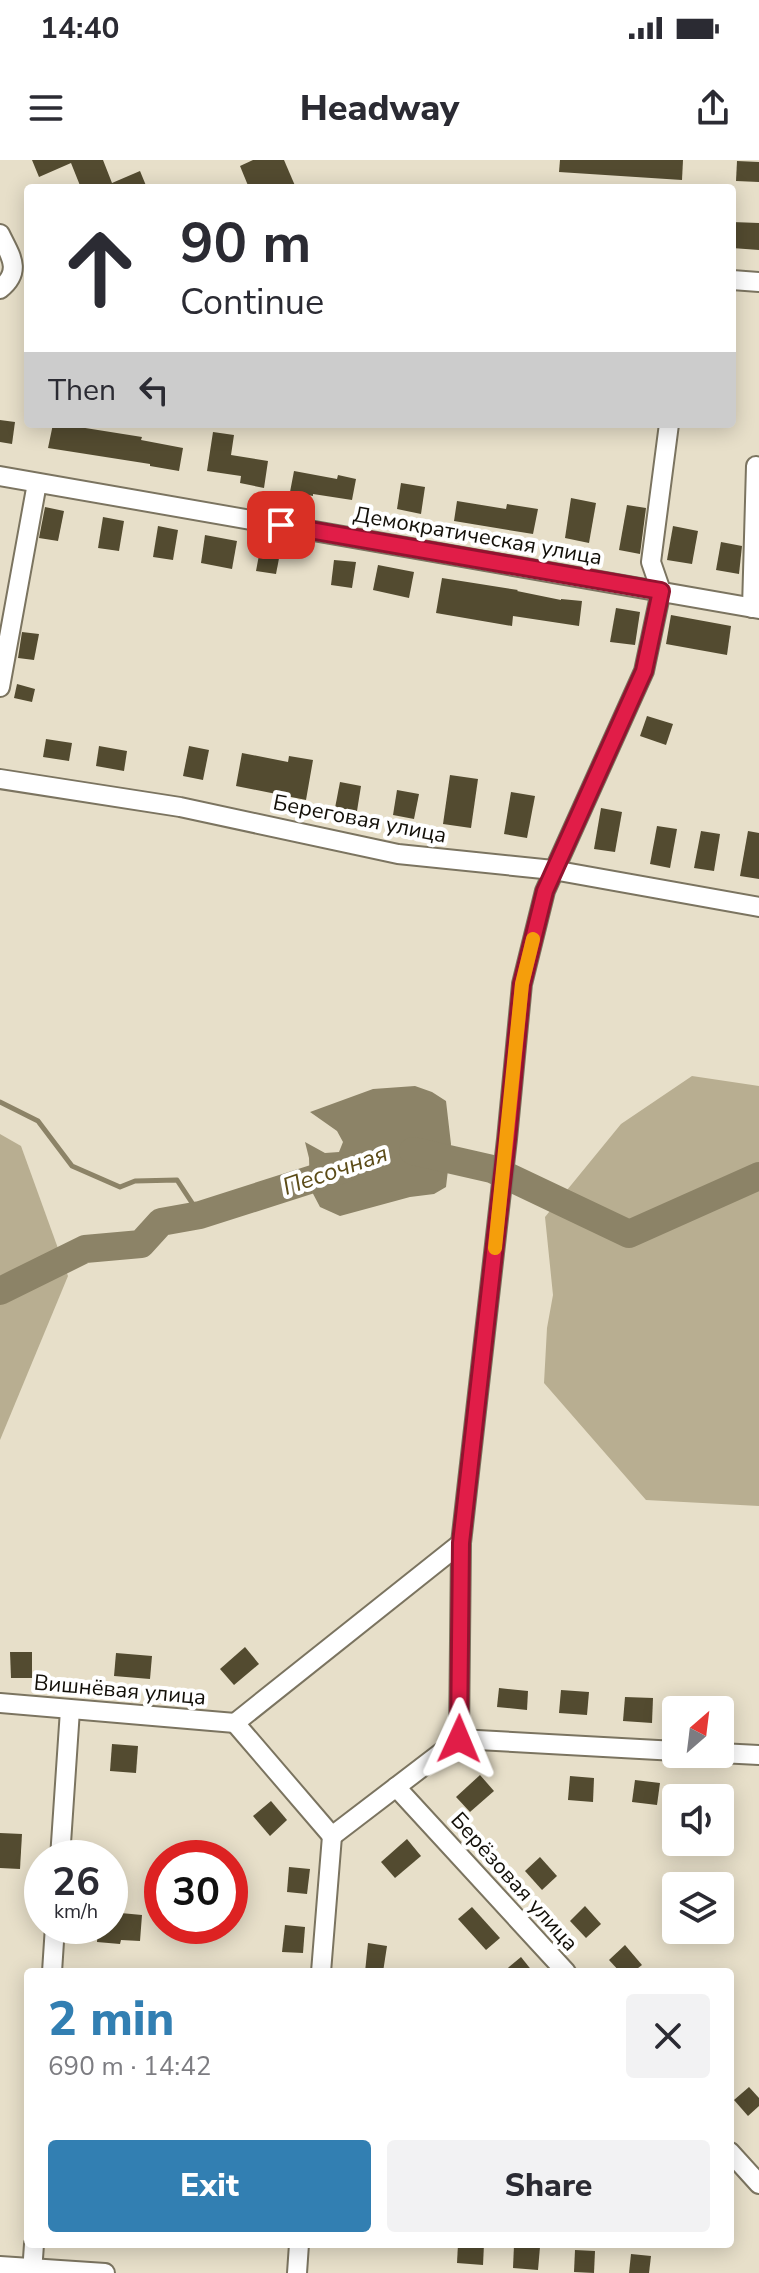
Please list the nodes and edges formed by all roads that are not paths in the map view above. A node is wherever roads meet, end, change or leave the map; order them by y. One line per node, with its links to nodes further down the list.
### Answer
1 (0, 234): 4 (street)
2 (736, 280): 3 (street)
3 (759, 282)
4 (0, 289)
5 (668, 428): 9 (street)
6 (756, 466): 10 (street)
7 (0, 476): 8 (street, Демократическая улица)
8 (37, 483): 9 (street, Демократическая улица); 11 (street)
9 (661, 591): 10 (street, Демократическая улица); 13 (street)
10 (756, 609)
11 (0, 687)
12 (0, 779): 13 (street, Береговая улица)
13 (553, 870): 14 (street, Береговая улица); 15 (street)
14 (759, 907)
15 (461, 1543): 18 (street); 19 (street)
16 (0, 1703): 17 (street, Вишнёвая улица)
17 (70, 1710): 18 (street, Вишнёвая улица); 25 (street)
18 (235, 1723): 24 (street)
19 (459, 1739): 20 (street); 23 (street)
20 (662, 1750)
21 (734, 1754): 22 (street)
22 (759, 1755)
23 (396, 1787): 24 (street); 29 (street, Берёзовая улица)
24 (332, 1836): 28 (street)
25 (61, 1840)
26 (54, 1944): 27 (street)
27 (52, 1968)
28 (321, 1968)
29 (562, 1968)
30 (734, 2156): 31 (street)
31 (759, 2184)
32 (34, 2248): 35 (street)
33 (299, 2248): 37 (street)
34 (0, 2266): 35 (street)
35 (32, 2271): 36 (street)
36 (105, 2273)
37 (297, 2273)

